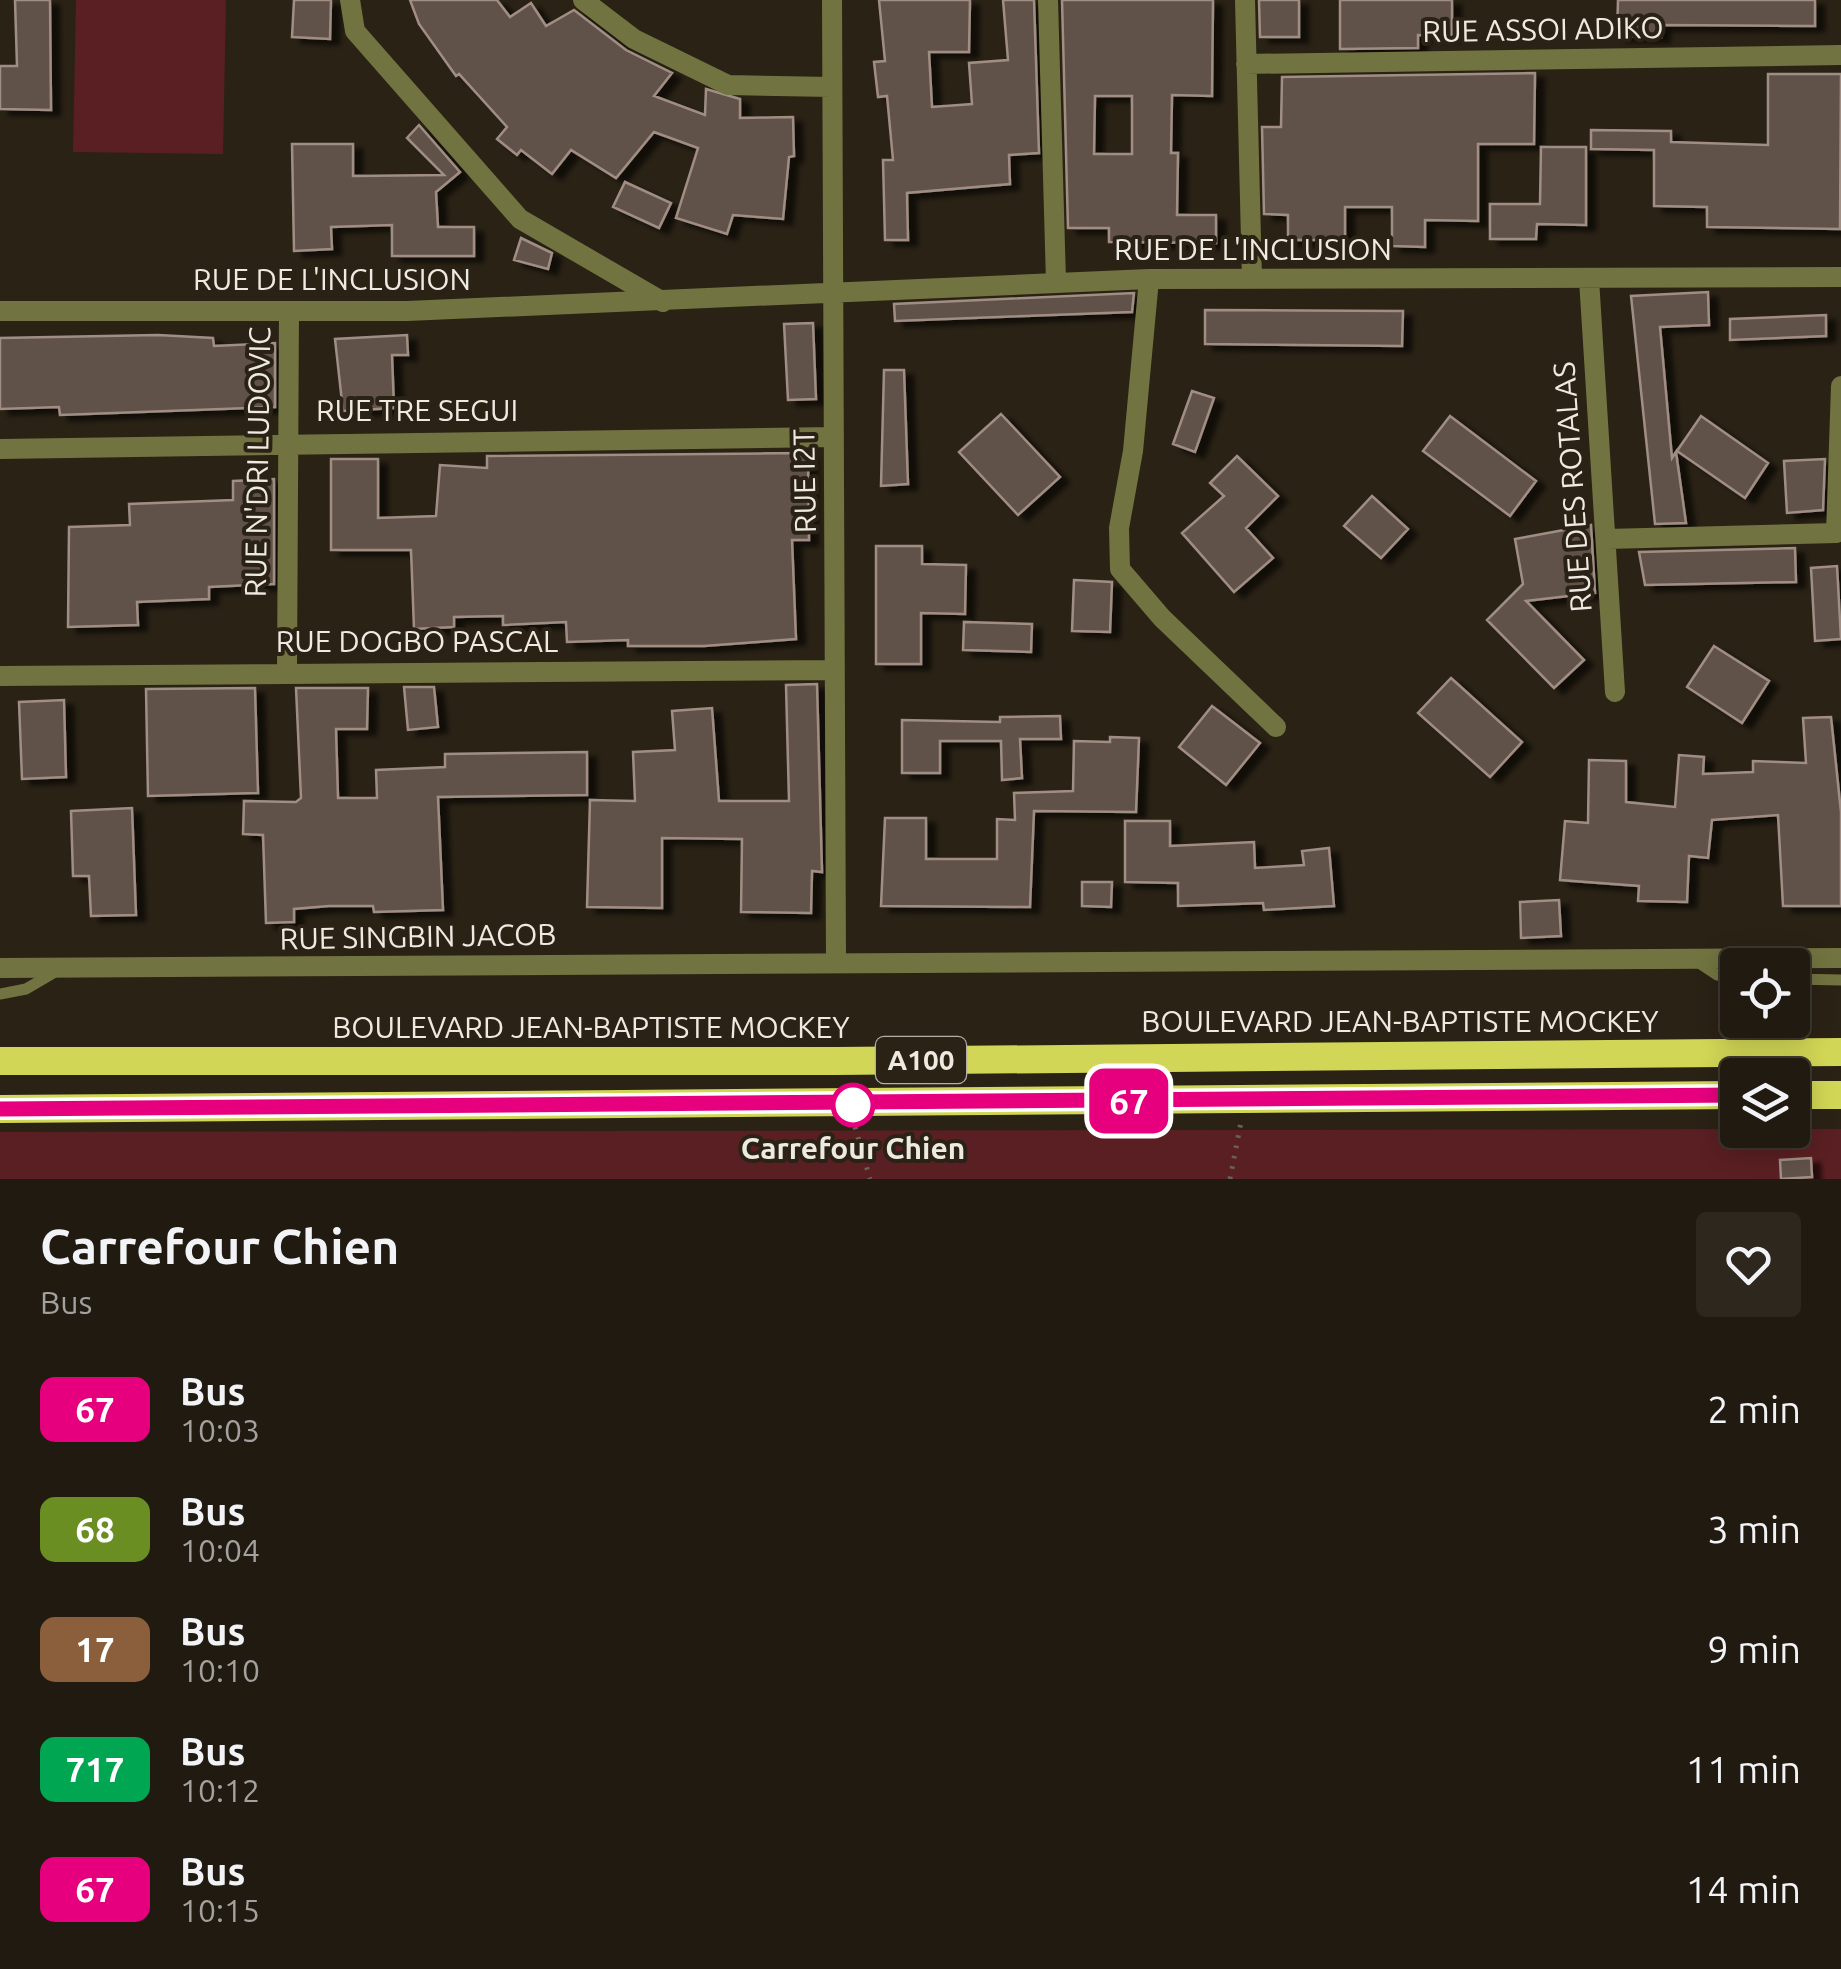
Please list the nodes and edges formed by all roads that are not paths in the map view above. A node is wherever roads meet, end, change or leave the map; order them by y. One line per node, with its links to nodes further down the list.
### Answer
1 (350, 0): 15 (street)
2 (583, 0): 8 (street)
3 (832, 0): 8 (street, RUE I2T)
4 (1048, 0): 13 (street)
5 (1245, 0): 7 (street)
6 (1841, 55): 7 (street, RUE ASSOI ADIKO)
7 (1246, 64): 11 (street)
8 (831, 86): 14 (street, RUE I2T)
9 (1841, 277): 12 (street, RUE DE L'INCLUSION)
10 (1149, 279): 11 (street, RUE DE L'INCLUSION); 13 (street, RUE DE L'INCLUSION); 27 (street)
11 (1252, 279): 12 (street, RUE DE L'INCLUSION)
12 (1589, 279): 22 (street, RUE DES ROTALAS)
13 (1056, 282): 14 (street, RUE DE L'INCLUSION)
14 (834, 290): 15 (street, RUE DE L'INCLUSION); 19 (street, RUE I2T)
15 (665, 302): 17 (street, RUE DE L'INCLUSION)
16 (0, 311): 17 (street, RUE DE L'INCLUSION)
17 (289, 311): 20 (street, RUE N'DRI LUDOVIC)
18 (1841, 386): 22 (street)
19 (834, 438): 20 (street, RUE TRE SEGUI); 23 (street, RUE I2T)
20 (287, 442): 21 (street, RUE TRE SEGUI); 24 (street, RUE N'DRI LUDOVIC)
21 (0, 449)
22 (1608, 539): 26 (street, RUE DES ROTALAS)
23 (834, 670): 24 (street, RUE DOGBO PASCAL); 30 (street, RUE I2T)
24 (286, 673): 25 (street, RUE DOGBO PASCAL)
25 (0, 676)
26 (1615, 692)
27 (1276, 726)
28 (1693, 958): 29 (street, RUE SINGBIN JACOB); 30 (street, RUE SINGBIN JACOB); 33 (lane)
29 (1841, 958)
30 (836, 961): 32 (street, RUE SINGBIN JACOB)
31 (0, 968): 32 (street, RUE SINGBIN JACOB)
32 (62, 968): 36 (lane)
33 (1720, 975)
34 (1810, 979): 35 (lane)
35 (1841, 980)
36 (0, 994)
37 (1841, 1052): 38 (highway, BOULEVARD JEAN-BAPTISTE MOCKEY / A100)
38 (0, 1062)
39 (1810, 1094): 40 (highway)
40 (1841, 1094)
41 (1720, 1095): 42 (highway, A100)
42 (0, 1109)

